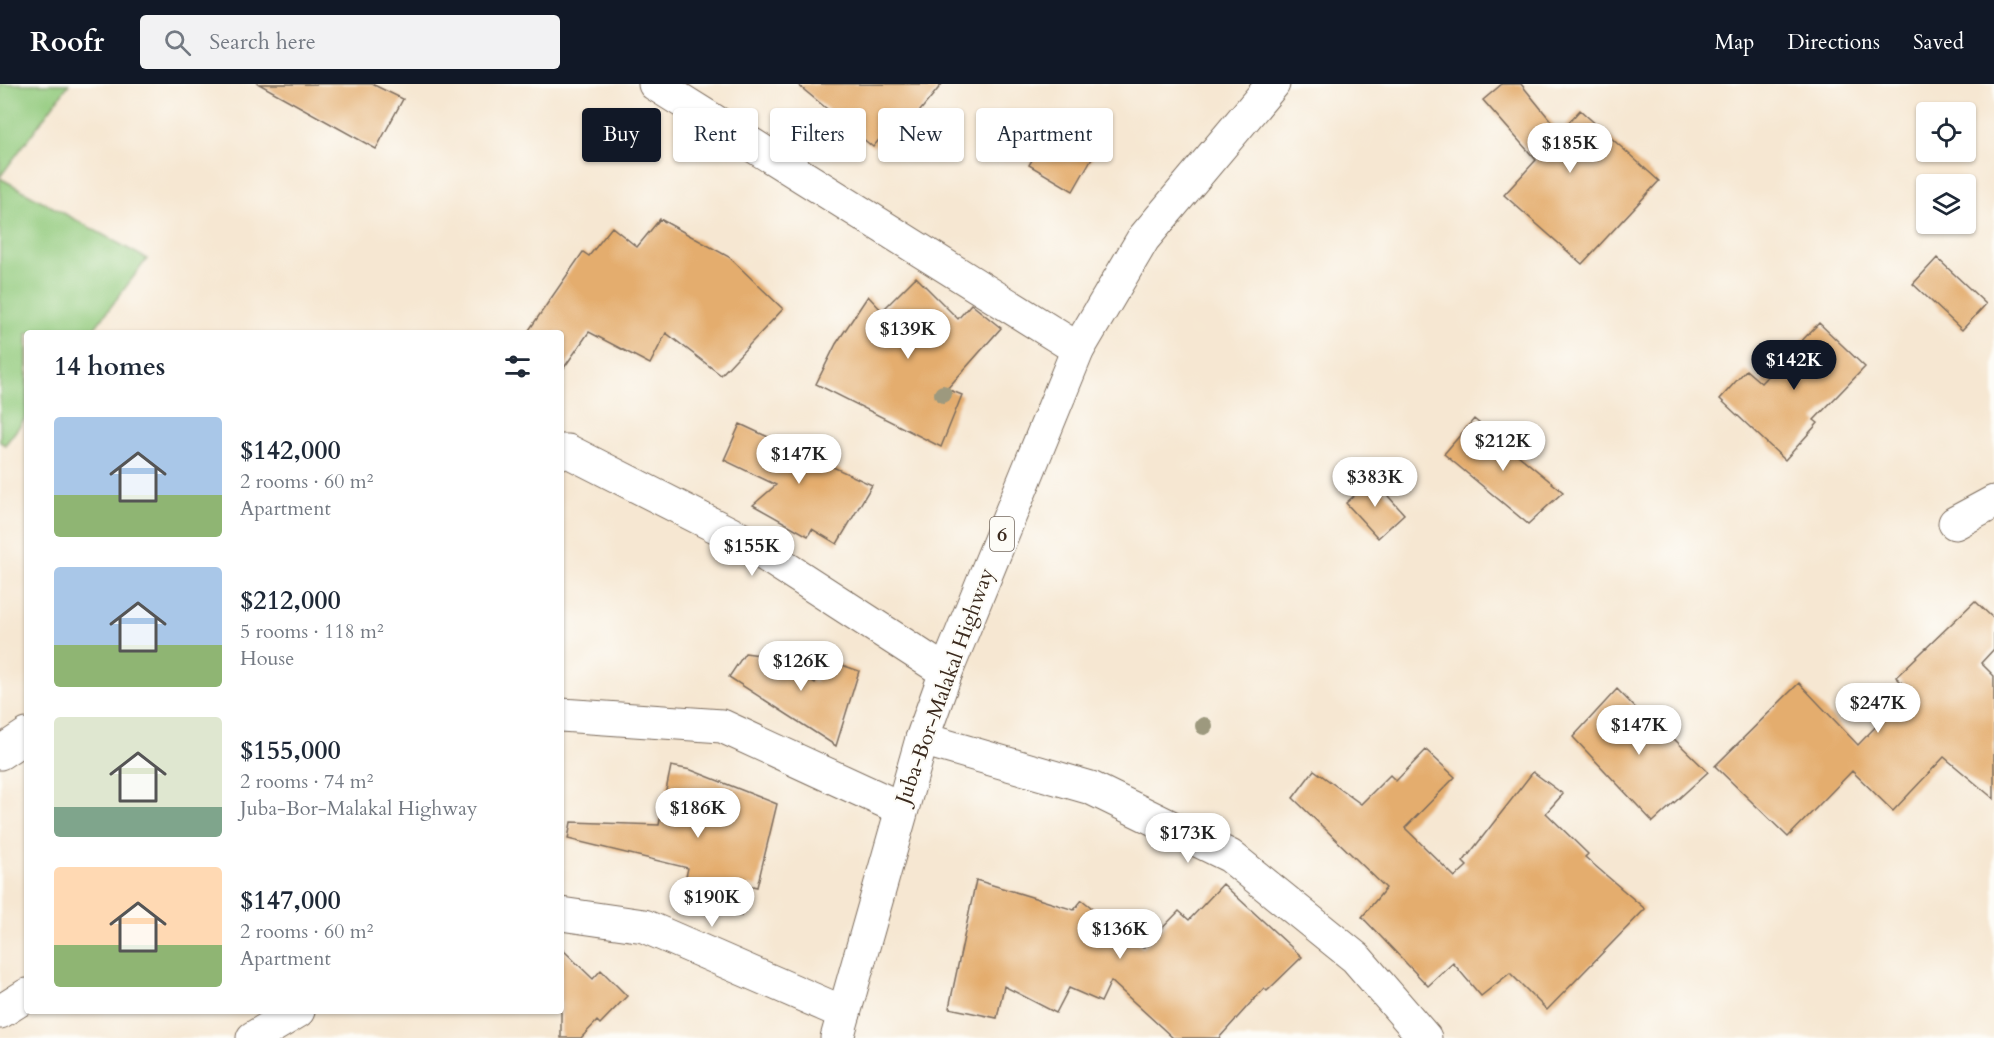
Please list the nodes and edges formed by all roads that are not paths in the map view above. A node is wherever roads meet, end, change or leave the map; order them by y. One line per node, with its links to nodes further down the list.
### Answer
1 (655, 84): 3 (street)
2 (1274, 84): 3 (street, Juba-Bor-Malakal Highway / 6)
3 (1078, 349): 7 (street, Juba-Bor-Malakal Highway / 6)
4 (564, 451): 7 (street)
5 (1994, 502): 6 (street)
6 (1955, 523)
7 (946, 672): 10 (street, Juba-Bor-Malakal Highway / 6)
8 (564, 715): 12 (street)
9 (24, 737): 11 (street)
10 (922, 739): 12 (street, Juba-Bor-Malakal Highway / 6); 19 (street)
11 (0, 753)
12 (900, 808): 17 (street, Juba-Bor-Malakal Highway / 6)
13 (564, 914): 17 (street)
14 (24, 997): 15 (street)
15 (0, 1012)
16 (293, 1014): 18 (street)
17 (840, 1025)
18 (253, 1038)
19 (1425, 1038)

